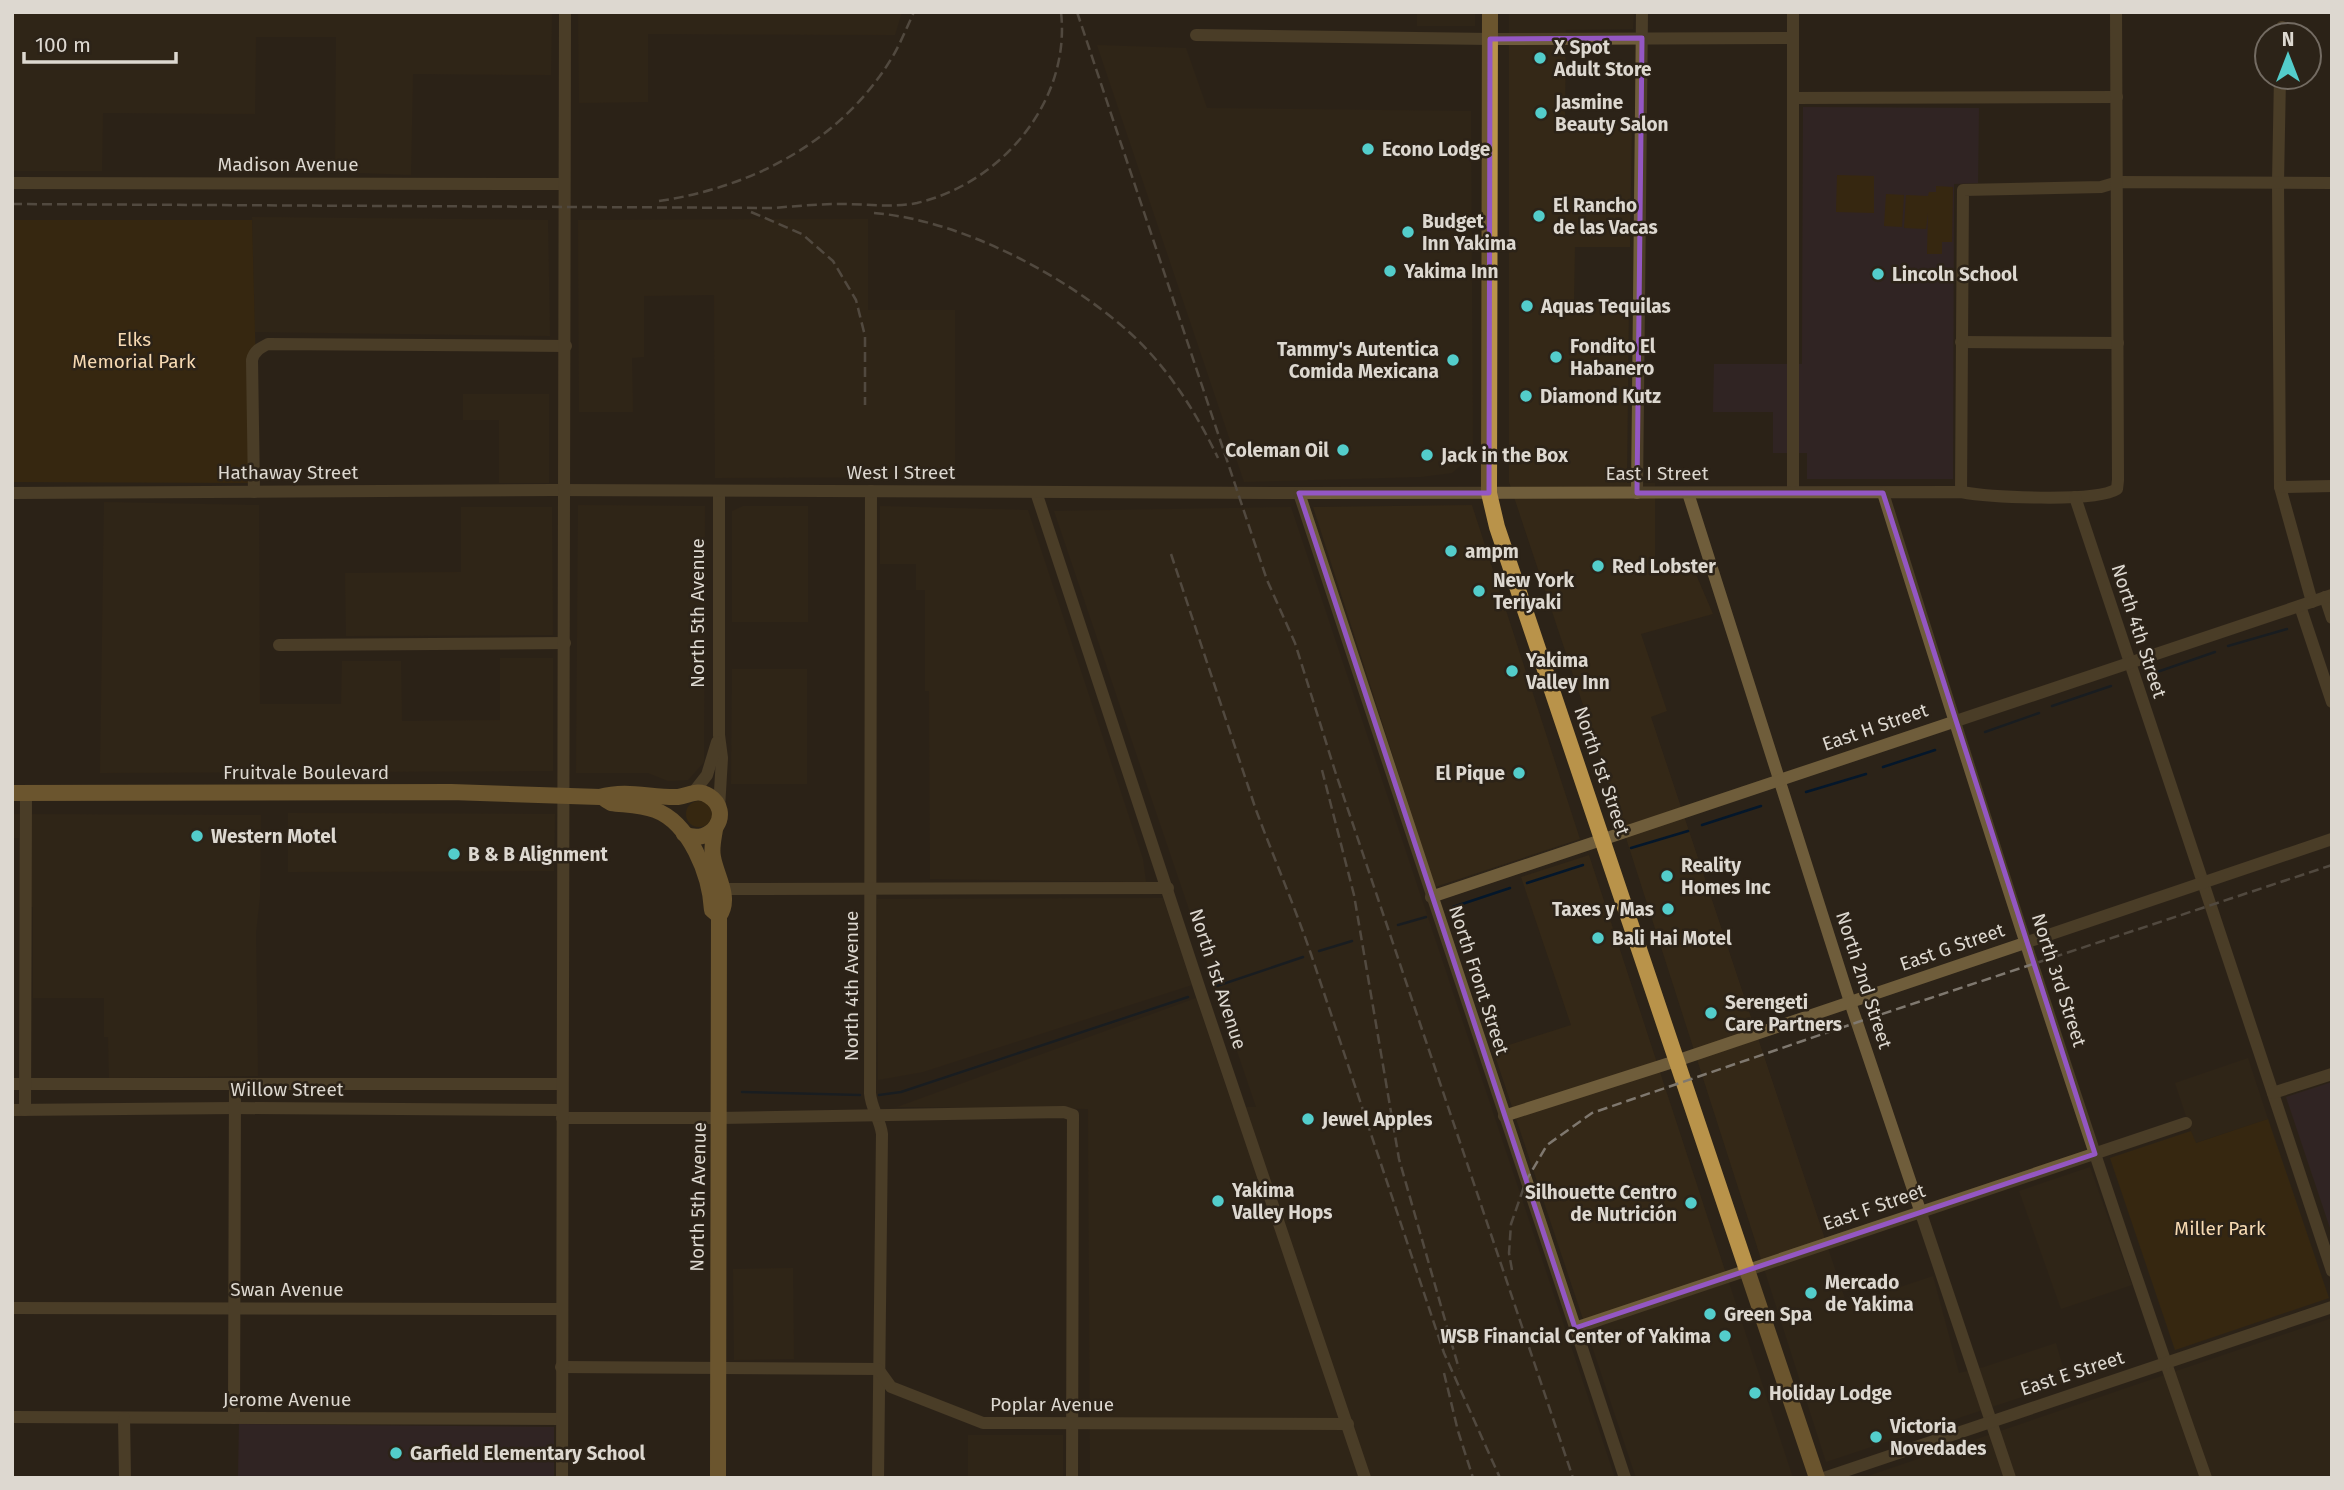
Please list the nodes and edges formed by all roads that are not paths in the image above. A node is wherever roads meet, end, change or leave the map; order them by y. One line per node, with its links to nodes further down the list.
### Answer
1 (565, 12): 17 (street)
2 (1490, 12): 9 (main road, North 1st Street)
3 (1642, 12): 7 (street)
4 (1793, 12): 8 (street)
5 (2116, 12): 11 (street)
6 (1196, 35): 9 (street)
7 (1642, 38): 8 (street); 9 (street); 34 (street)
8 (1793, 38): 12 (street)
9 (1490, 39): 33 (main road, North 1st Street)
10 (2280, 91): 14 (street)
11 (2117, 97): 12 (street); 13 (street)
12 (1794, 98): 28 (street)
13 (2118, 182): 14 (street); 18 (street); 19 (street)
14 (2278, 182): 16 (street); 22 (street)
15 (12, 183): 17 (street, Madison Avenue)
16 (2332, 183)
17 (564, 184): 20 (street)
18 (1961, 342): 19 (street); 29 (street)
19 (2118, 343): 37 (street)
20 (566, 346): 23 (street); 26 (street)
21 (2332, 486): 22 (street)
22 (2280, 487): 38 (street)
23 (564, 490): 24 (street, West I Street); 26 (street, Hathaway Street); 40 (street)
24 (719, 491): 25 (street, West I Street); 45 (street, North 5th Avenue)
25 (871, 491): 27 (street, West I Street); 59 (street, North 4th Avenue)
26 (254, 492): 30 (street, Hathaway Street)
27 (1036, 492): 31 (street, West I Street); 57 (street, North 1st Avenue)
28 (1793, 492): 35 (street, East I Street); 36 (street, East I Street)
29 (1961, 492): 36 (street, East I Street); 37 (street, East I Street)
30 (12, 493)
31 (1238, 493): 32 (street, East I Street)
32 (1299, 493): 33 (street, East I Street); 60 (street, North Front Street)
33 (1489, 493): 34 (street, East I Street); 54 (main road, North 1st Street)
34 (1637, 493): 35 (street, East I Street)
35 (1688, 493): 46 (street, North 2nd Street)
36 (1882, 493): 44 (street, North 3rd Street)
37 (2075, 497): 42 (street, North 4th Street)
38 (2317, 600): 39 (street); 42 (street, East H Street); 43 (street)
39 (2332, 618)
40 (565, 643): 41 (street); 49 (street)
41 (279, 645)
42 (2128, 662): 44 (street, East H Street); 56 (street, North 4th Street)
43 (2332, 702)
44 (1954, 721): 46 (street, East H Street); 62 (street, North 3rd Street)
45 (719, 735): 48 (street, North 5th Avenue); 51 (street, North 5th Avenue)
46 (1779, 779): 54 (street, East H Street); 64 (street, North 2nd Street)
47 (19, 793): 49 (main road, Fruitvale Boulevard); 63 (street)
48 (688, 795): 50 (main road, Fruitvale Boulevard); 51 (main road, Fruitvale Boulevard); 52 (main road)
49 (565, 796): 50 (main road, Fruitvale Boulevard); 69 (street)
50 (600, 797): 52 (main road, Fruitvale Boulevard)
51 (719, 808): 53 (main road)
52 (679, 828): 53 (main road); 61 (main road, North 5th Avenue)
53 (715, 828): 58 (main road, North 5th Avenue)
54 (1602, 838): 60 (street, East H Street); 65 (main road, North 1st Street)
55 (2332, 839): 56 (street, East G Street)
56 (2203, 883): 62 (street, East G Street); 70 (street, North 4th Street)
57 (1168, 888): 59 (street); 97 (street, North 1st Avenue)
58 (723, 889): 59 (street); 61 (main road, North 5th Avenue)
59 (870, 889): 74 (street, North 4th Avenue)
60 (1432, 897): 75 (street, North Front Street)
61 (719, 916): 76 (main road, North 5th Avenue)
62 (2026, 942): 64 (street, East G Street); 78 (street, North 3rd Street)
63 (19, 943): 67 (street)
64 (1850, 1002): 65 (street, East G Street); 79 (street, North 2nd Street)
65 (1676, 1061): 75 (street, East G Street); 80 (main road, North 1st Street)
66 (2332, 1074): 70 (street)
67 (19, 1084): 68 (street, Willow Street); 72 (street)
68 (235, 1084): 69 (street, Willow Street); 71 (street)
69 (561, 1084): 73 (street)
70 (2273, 1093): 81 (street, North 4th Street)
71 (235, 1108): 72 (street, Willow Street); 73 (street, Willow Street); 84 (street)
72 (19, 1110)
73 (562, 1114): 76 (street, Willow Street); 85 (street)
74 (876, 1116): 76 (street, Willow Street); 90 (street, North 4th Avenue); 96 (street, Willow Street)
75 (1504, 1116): 86 (street, North Front Street)
76 (720, 1118): 89 (main road, North 5th Avenue)
77 (2186, 1123): 78 (street, East F Street)
78 (2095, 1154): 79 (street, East F Street); 87 (street, North 3rd Street)
79 (1921, 1212): 80 (street, East F Street); 95 (street, North 2nd Street)
80 (1747, 1270): 86 (street, East F Street); 105 (main road, North 1st Street)
81 (2332, 1271)
82 (2332, 1307): 87 (street, East E Street)
83 (12, 1308): 84 (street, Swan Avenue)
84 (234, 1308): 85 (street, Swan Avenue); 93 (street)
85 (561, 1309): 88 (street)
86 (1575, 1328): 104 (street, North Front Street)
87 (2166, 1362): 95 (street, East E Street); 108 (street, North 3rd Street)
88 (561, 1367): 89 (street); 94 (street)
89 (717, 1369): 90 (street); 100 (main road, North 5th Avenue)
90 (878, 1369): 96 (street, Poplar Avenue); 101 (street, North 4th Avenue)
91 (12, 1417): 92 (street, Jerome Avenue)
92 (124, 1418): 93 (street, Jerome Avenue); 98 (street)
93 (234, 1418): 94 (street, Jerome Avenue)
94 (562, 1419): 99 (street)
95 (1991, 1420): 106 (street, East E Street); 107 (street, North 2nd Street)
96 (1072, 1424): 97 (street, Poplar Avenue); 102 (street)
97 (1348, 1424): 103 (street, North 1st Avenue)
98 (125, 1478)
99 (562, 1478)
100 (718, 1478)
101 (878, 1478)
102 (1072, 1478)
103 (1365, 1478)
104 (1625, 1478)
105 (1816, 1478)
106 (1824, 1478)
107 (2010, 1478)
108 (2206, 1478)

